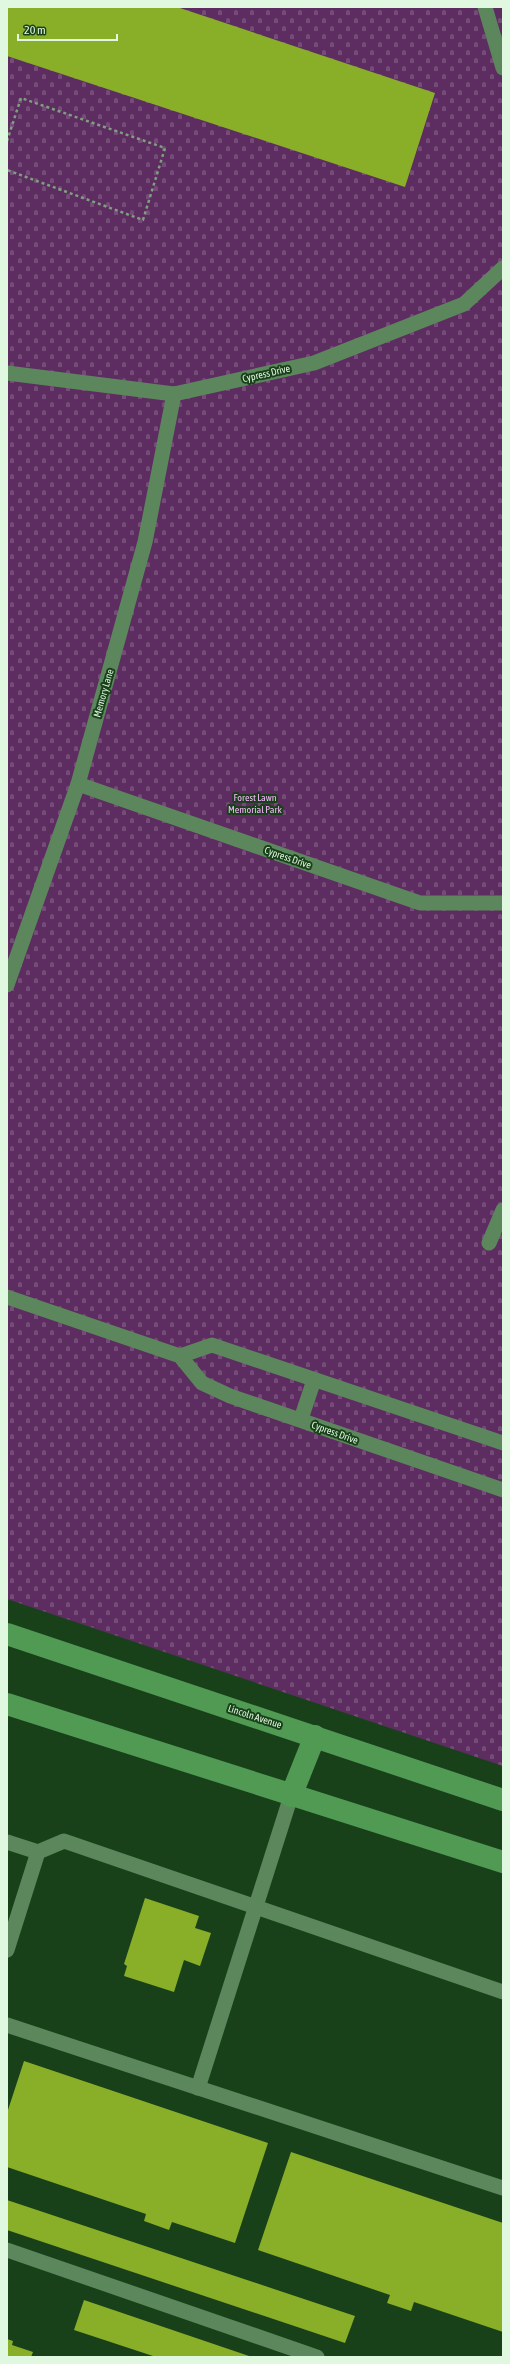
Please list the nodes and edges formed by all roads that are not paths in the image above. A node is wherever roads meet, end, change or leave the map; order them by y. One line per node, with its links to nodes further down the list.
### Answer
1 (485, 7): 2 (lane)
2 (503, 68)
3 (503, 268): 5 (lane, Cypress Drive)
4 (7, 373): 5 (lane, Cypress Drive)
5 (174, 394): 6 (lane, Memory Lane)
6 (78, 784): 7 (lane, Cypress Drive); 8 (lane, Memory Lane)
7 (503, 903)
8 (7, 985)
9 (503, 1210): 10 (lane)
10 (489, 1242)
11 (7, 1297): 12 (lane)
12 (180, 1356): 13 (lane); 14 (lane, Cypress Drive)
13 (314, 1380): 14 (lane); 15 (lane)
14 (301, 1419): 16 (lane, Cypress Drive)
15 (503, 1443)
16 (503, 1490)
17 (7, 1634): 19 (main road, Lincoln Avenue)
18 (7, 1704): 20 (main road)
19 (315, 1736): 20 (main road); 21 (main road, Lincoln Avenue)
20 (291, 1796): 24 (main road); 25 (lane)
21 (503, 1800)
22 (7, 1842): 23 (lane)
23 (38, 1852): 25 (lane); 26 (lane)
24 (503, 1862)
25 (254, 1907): 27 (lane); 29 (lane)
26 (7, 1950)
27 (503, 1992)
28 (7, 2025): 29 (lane)
29 (198, 2088): 30 (lane)
30 (503, 2188)
31 (7, 2250): 32 (lane)
32 (317, 2357)

